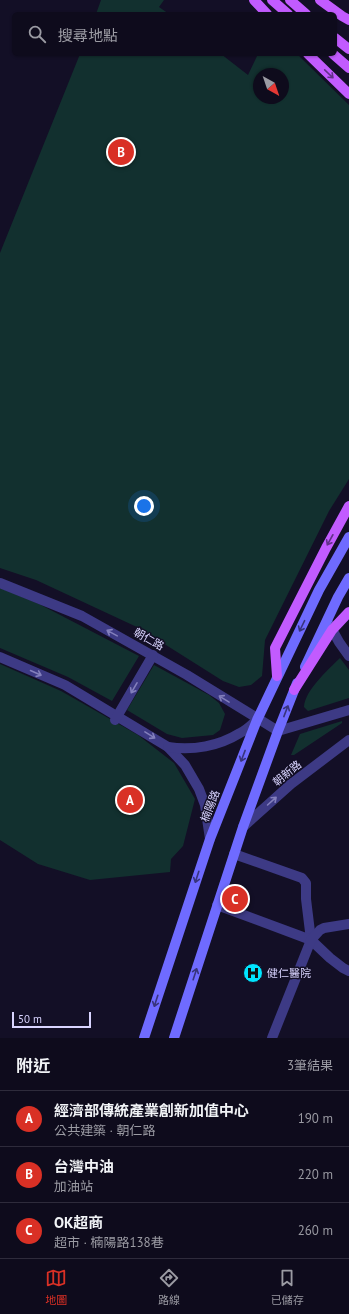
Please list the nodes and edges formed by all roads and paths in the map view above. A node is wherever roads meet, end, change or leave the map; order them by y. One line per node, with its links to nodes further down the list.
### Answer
1 (272, 0): 6 (main road)
2 (291, 0): 7 (main road)
3 (320, 0): 8 (main road)
4 (255, 2): 5 (main road)
5 (265, 12)
6 (286, 12)
7 (304, 12)
8 (336, 12)
9 (337, 12): 10 (main road)
10 (349, 20)
11 (337, 40): 12 (main road)
12 (349, 49)
13 (310, 56): 16 (main road, one-way to 16)
14 (335, 56): 15 (main road)
15 (349, 68)
16 (349, 94)
17 (349, 506): 27 (main road, one-way to 27)
18 (349, 537): 27 (street, 楠陽路, one-way to 27)
19 (349, 578): 22 (street)
20 (0, 583): 24 (street, 朝仁路, one-way to 20)
21 (349, 612): 23 (main road)
22 (327, 619): 23 (street); 28 (street)
23 (332, 630): 25 (street); 28 (main road)
24 (152, 655): 30 (street, one-way to 30); 31 (street, 朝仁路, one-way to 24)
25 (349, 656)
26 (0, 657): 30 (street, one-way to 30)
27 (277, 676): 31 (street, 楠陽路)
28 (294, 690): 32 (street, one-way to 28)
29 (349, 710): 32 (street)
30 (116, 718): 34 (street, one-way to 34)
31 (257, 720): 32 (street, 朝仁路); 34 (street); 36 (street, 楠陽路, one-way to 36)
32 (278, 731): 35 (street)
33 (349, 740): 35 (street, 朝新路, one-way to 33)
34 (168, 747): 36 (street)
35 (243, 827): 37 (street)
36 (210, 840): 42 (street, 楠陽路, one-way to 42)
37 (234, 854): 38 (street); 40 (street)
38 (217, 905): 40 (street); 43 (street, one-way to 38)
39 (349, 924): 40 (street)
40 (311, 940): 41 (street); 44 (street)
41 (349, 971)
42 (144, 1038)
43 (174, 1038)
44 (272, 1038)

